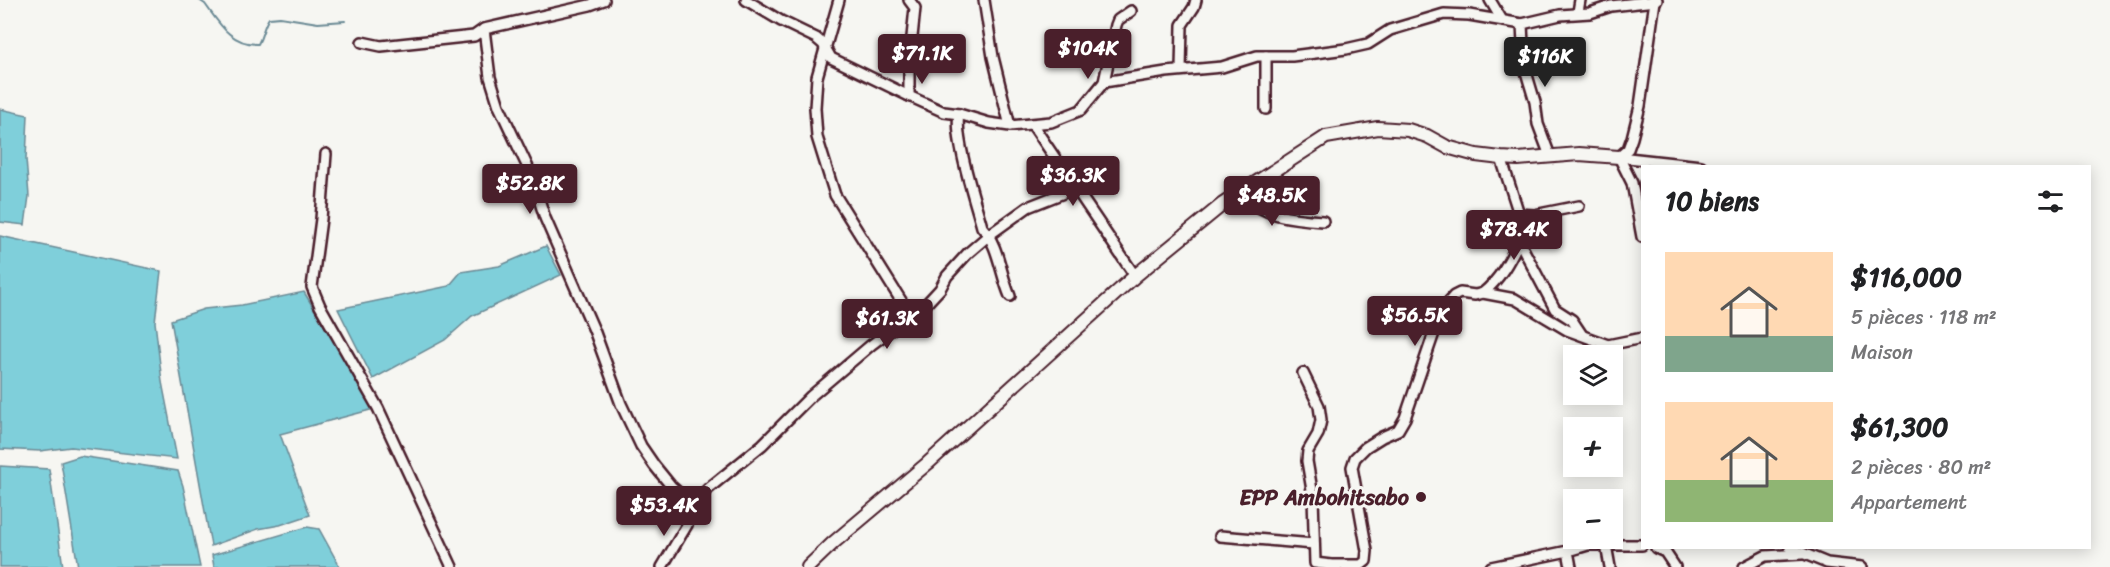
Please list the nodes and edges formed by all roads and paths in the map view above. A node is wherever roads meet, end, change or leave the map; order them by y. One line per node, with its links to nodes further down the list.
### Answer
1 (604, 0): 14 (street)
2 (746, 0): 16 (street)
3 (839, 0): 16 (street)
4 (909, 0): 20 (street)
5 (984, 0): 24 (street)
6 (1196, 0): 18 (street)
7 (1491, 0): 12 (street)
8 (1580, 0): 11 (street)
9 (1656, 1): 11 (street); 27 (street)
10 (1131, 11): 19 (street)
11 (1578, 12): 13 (street)
12 (1502, 20): 13 (street); 17 (street)
13 (1522, 24): 26 (street)
14 (484, 29): 15 (street); 47 (street)
15 (363, 42)
16 (826, 50): 20 (street); 43 (street)
17 (1266, 56): 18 (street); 21 (street)
18 (1181, 70): 19 (street)
19 (1104, 82): 23 (street)
20 (909, 96): 22 (street)
21 (1266, 109)
22 (959, 114): 24 (street); 38 (street)
23 (1032, 124): 24 (street); 31 (street)
24 (1010, 126)
25 (326, 154): 60 (street)
26 (1550, 156): 27 (street); 28 (street)
27 (1619, 157): 29 (street); 30 (street)
28 (1501, 158): 33 (street); 35 (street)
29 (1692, 165)
30 (1632, 183): 32 (street); 37 (street)
31 (1076, 188): 38 (street); 40 (street)
32 (1641, 193)
33 (1238, 194): 36 (street); 40 (street)
34 (1579, 206): 35 (street)
35 (1519, 214): 39 (street)
36 (1323, 221)
37 (1641, 232)
38 (989, 235): 42 (street); 43 (street)
39 (1519, 241): 41 (street); 44 (street)
40 (1135, 276): 62 (street)
41 (1483, 293): 44 (street); 59 (street)
42 (1010, 296)
43 (910, 315): 47 (street)
44 (1583, 336): 45 (street)
45 (1641, 338)
46 (1303, 373): 49 (street)
47 (692, 505): 61 (street)
48 (1220, 536): 49 (street)
49 (1314, 544): 59 (street)
50 (1623, 545): 51 (street)
51 (1641, 545)
52 (1575, 549): 56 (street)
53 (1607, 549): 65 (street)
54 (1658, 549): 66 (street)
55 (1792, 549): 57 (street)
56 (1568, 551): 58 (street); 64 (street)
57 (1805, 554): 67 (street); 68 (street)
58 (1535, 562): 63 (street)
59 (1331, 566)
60 (452, 567)
61 (662, 567)
62 (808, 567)
63 (1491, 567)
64 (1571, 567)
65 (1610, 567)
66 (1675, 567)
67 (1744, 567)
68 (1862, 567)

